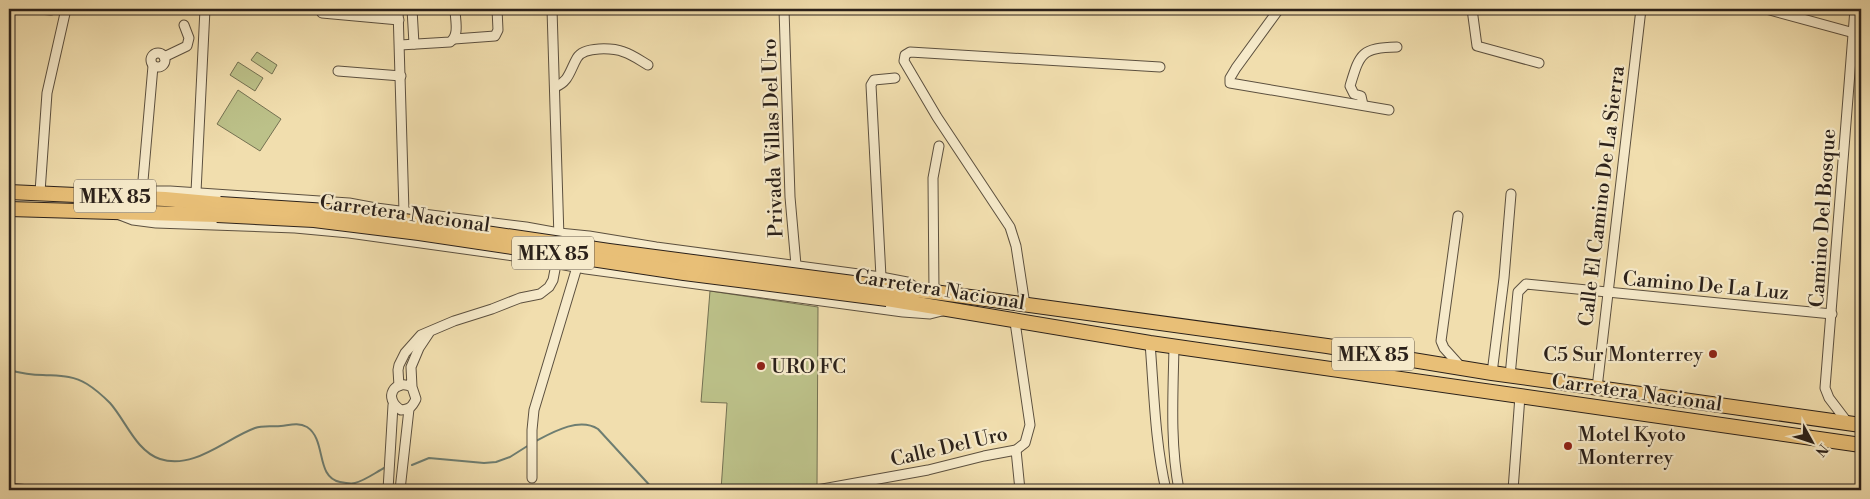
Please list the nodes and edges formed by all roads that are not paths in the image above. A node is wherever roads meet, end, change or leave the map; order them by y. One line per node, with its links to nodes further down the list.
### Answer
1 (39, 9): 15 (street)
2 (66, 9): 35 (street)
3 (205, 9): 37 (street)
4 (398, 9): 17 (street)
5 (412, 9): 21 (street)
6 (455, 9): 20 (street)
7 (497, 9): 20 (street)
8 (552, 9): 30 (street)
9 (784, 9): 50 (street, Privada Villas Del Uro)
10 (1280, 9): 31 (street)
11 (1472, 9): 24 (street)
12 (1641, 9): 54 (street, Calle El Camino De La Sierra)
13 (1766, 9): 19 (street)
14 (1855, 9): 19 (street, Camino Del Bosque)
15 (51, 10)
16 (322, 14): 17 (street)
17 (399, 20): 22 (street)
18 (184, 25): 36 (street)
19 (1854, 33): 57 (street, Camino Del Bosque)
20 (454, 39): 21 (street)
21 (414, 44): 22 (street)
22 (400, 45): 28 (street)
23 (1397, 47): 31 (street)
24 (1538, 63)
25 (648, 65): 30 (street)
26 (1160, 67): 55 (street)
27 (338, 71): 28 (street)
28 (401, 76): 42 (street)
29 (895, 78): 52 (street)
30 (555, 88): 46 (street)
31 (1363, 105): 32 (street)
32 (1389, 110)
33 (939, 146): 53 (street)
34 (9, 192): 35 (highway, Carretera Nacional / MEX 85)
35 (40, 192): 39 (highway, Carretera Nacional / MEX 85)
36 (142, 192): 37 (street, MEX 85); 39 (street, MEX 85)
37 (196, 192): 42 (street, MEX 85)
38 (1511, 194): 63 (street)
39 (129, 197): 41 (highway, Carretera Nacional / MEX 85)
40 (9, 209): 43 (highway, Carretera Nacional / MEX 85)
41 (219, 210): 43 (highway, Carretera Nacional / MEX 85); 52 (highway, Carretera Nacional / MEX 85, bridge)
42 (404, 212): 45 (street, MEX 85)
43 (115, 213): 48 (street, MEX 85)
44 (1458, 216): 62 (street)
45 (526, 227): 46 (street, MEX 85); 48 (street, MEX 85)
46 (559, 233): 47 (street, MEX 85); 49 (street, MEX 85)
47 (590, 236): 50 (street, MEX 85); 51 (street, MEX 85)
48 (522, 257): 49 (street, MEX 85)
49 (556, 264): 51 (street, MEX 85); 59 (street)
50 (796, 265): 52 (street, MEX 85)
51 (581, 268): 56 (street, MEX 85); 76 (street)
52 (884, 288): 53 (highway, Carretera Nacional / MEX 85); 56 (highway, Carretera Nacional / MEX 85)
53 (927, 291): 55 (highway, Carretera Nacional / MEX 85)
54 (1607, 293): 57 (street, Camino De La Luz); 64 (street, Camino De La Luz); 67 (street, Calle El Camino De La Sierra)
55 (1025, 305): 62 (highway, Carretera Nacional / MEX 85)
56 (946, 310): 58 (highway, Carretera Nacional / MEX 85)
57 (1832, 314): 71 (street, Camino Del Bosque)
58 (1015, 322): 60 (highway, Carretera Nacional / MEX 85); 75 (street, Calle Del Uro)
59 (430, 331): 65 (street); 66 (street)
60 (1150, 344): 61 (highway, Carretera Nacional / MEX 85); 72 (street)
61 (1174, 346): 68 (highway, Carretera Nacional / MEX 85); 73 (street)
62 (1463, 368): 63 (highway, Carretera Nacional / MEX 85)
63 (1492, 373): 64 (highway, Carretera Nacional / MEX 85)
64 (1510, 376): 67 (highway, Carretera Nacional / MEX 85)
65 (399, 386): 66 (street); 69 (street)
66 (412, 387): 70 (street)
67 (1597, 388): 71 (highway, Carretera Nacional / MEX 85)
68 (1520, 396): 74 (highway, Carretera Nacional / MEX 85); 85 (street)
69 (393, 405): 70 (street); 79 (street)
70 (409, 409): 80 (street)
71 (1854, 424)
72 (1158, 433): 73 (street); 83 (street)
73 (1173, 433): 84 (street)
74 (1861, 444)
75 (1016, 450): 81 (street, Calle Del Uro); 82 (street)
76 (532, 478)
77 (9, 488): 78 (street)
78 (29, 490)
79 (388, 490)
80 (400, 490)
81 (817, 490)
82 (1020, 490)
83 (1166, 490)
84 (1179, 490)
85 (1513, 490)

